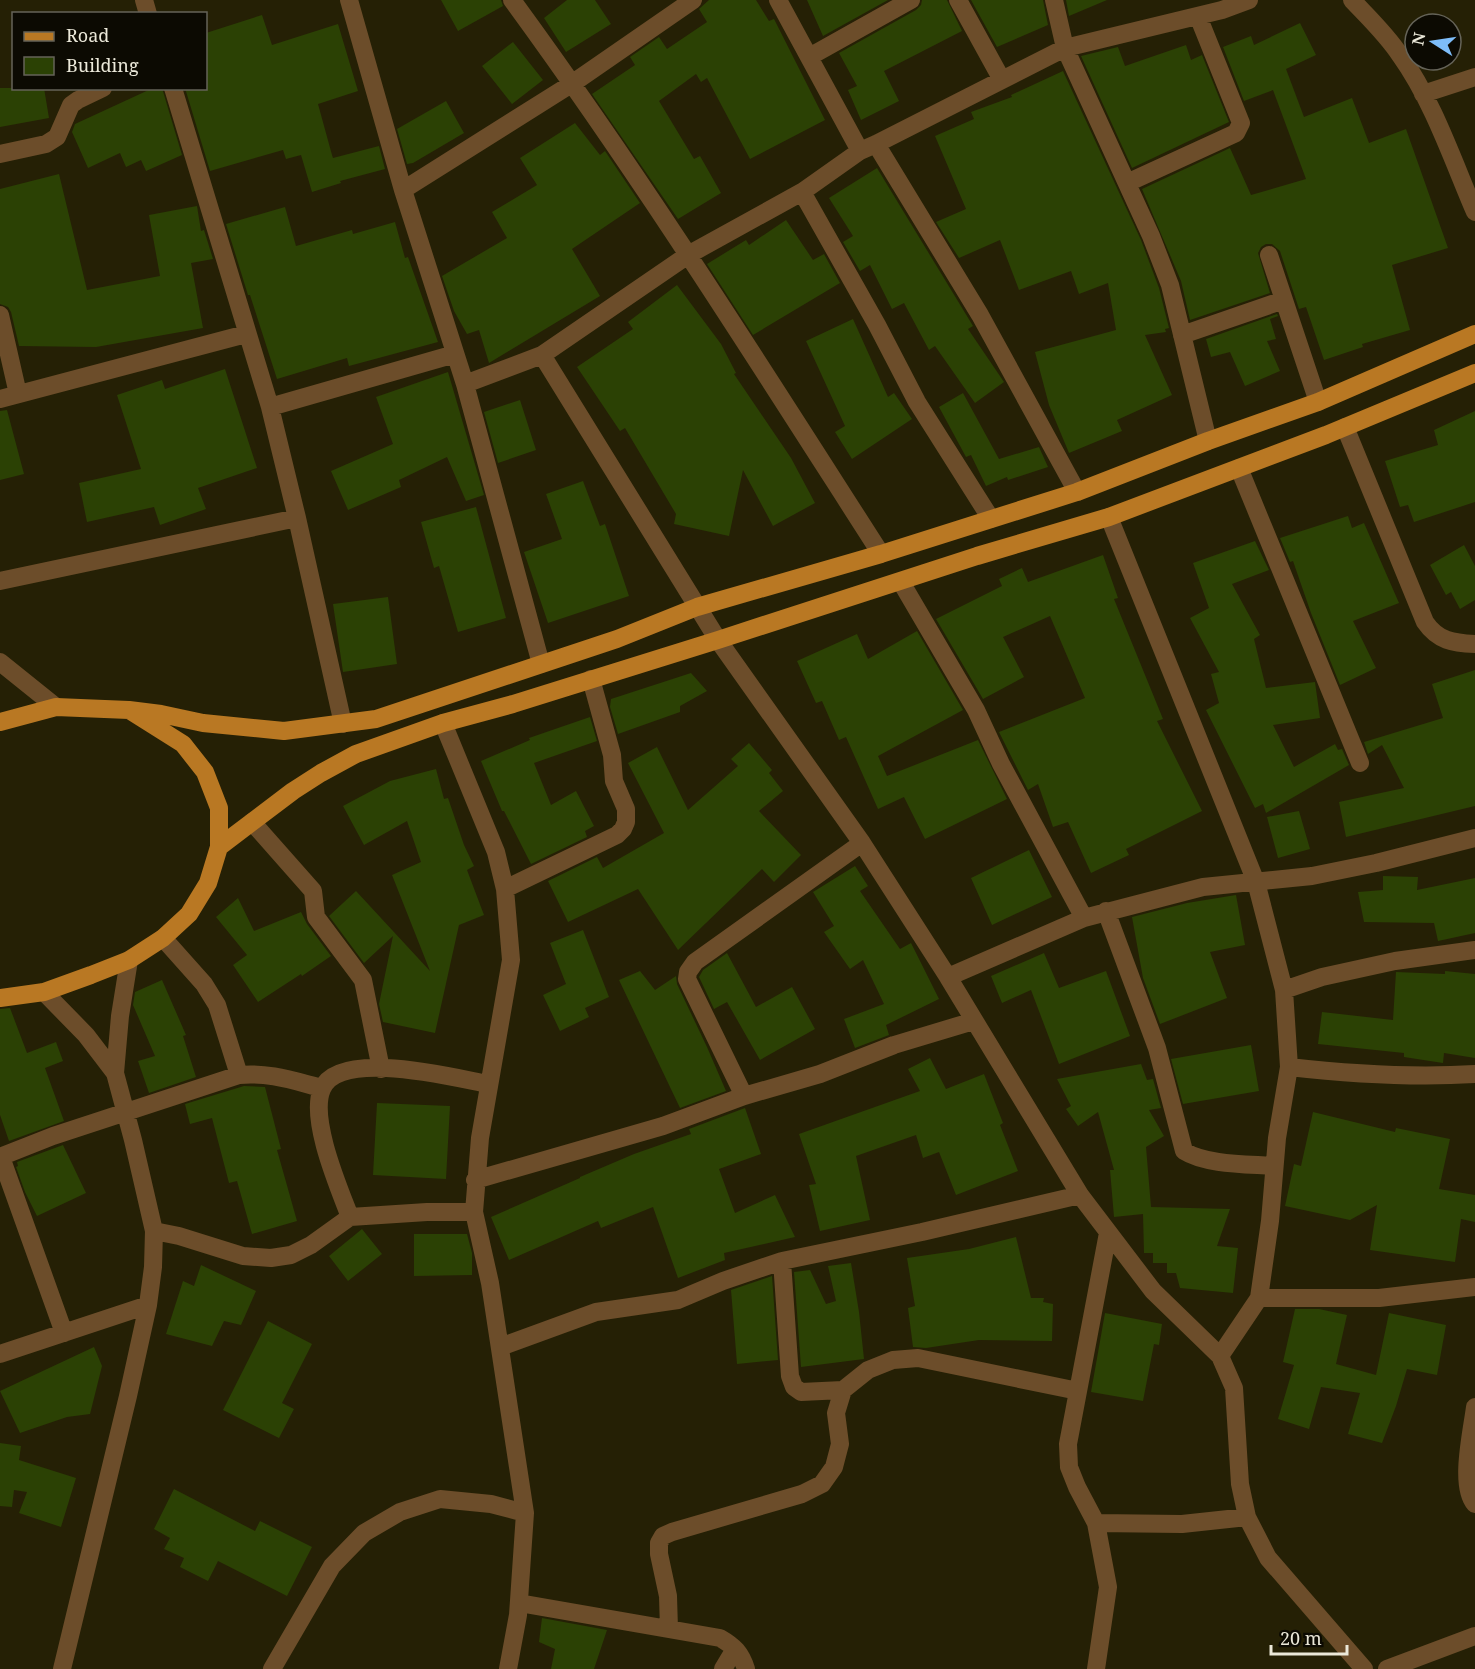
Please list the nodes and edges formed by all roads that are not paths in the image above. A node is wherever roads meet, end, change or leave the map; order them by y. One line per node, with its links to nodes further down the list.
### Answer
1 (349, 0): 22 (street)
2 (512, 0): 15 (street)
3 (693, 0): 15 (street)
4 (778, 0): 12 (street)
5 (911, 0): 12 (street)
6 (958, 0): 14 (street)
7 (1054, 0): 11 (street)
8 (1249, 0): 10 (street)
9 (1352, 0): 18 (street)
10 (1198, 16): 11 (street); 21 (street)
11 (1065, 48): 14 (street); 21 (street)
12 (809, 57): 19 (street)
13 (1475, 77): 18 (street)
14 (1002, 80): 19 (street)
15 (573, 83): 22 (street); 25 (street)
16 (99, 90): 20 (street)
17 (174, 90): 29 (street)
18 (1424, 94): 24 (street)
19 (868, 147): 23 (street); 43 (street)
20 (0, 154)
21 (1127, 183): 31 (street)
22 (403, 190): 32 (street)
23 (802, 192): 25 (street); 46 (street)
24 (1474, 205)
25 (688, 255): 33 (street); 47 (street)
26 (1269, 255): 27 (street)
27 (1284, 300): 31 (street); 38 (street)
28 (0, 315): 36 (street)
29 (246, 334): 36 (street); 39 (street)
30 (1475, 334): 38 (main road)
31 (1182, 335): 41 (street)
32 (454, 354): 35 (street); 39 (street)
33 (542, 355): 35 (street); 50 (street)
34 (1475, 373): 40 (main road)
35 (465, 384): 54 (street)
36 (18, 394): 37 (street)
37 (0, 399)
38 (1318, 402): 41 (main road)
39 (270, 407): 45 (street)
40 (1345, 427): 42 (main road); 52 (street)
41 (1208, 441): 43 (main road)
42 (1239, 468): 44 (main road); 61 (street)
43 (1077, 492): 46 (main road)
44 (1109, 517): 49 (main road); 66 (street)
45 (297, 518): 48 (street); 60 (street)
46 (991, 519): 47 (main road)
47 (881, 554): 50 (main road)
48 (0, 581)
49 (901, 582): 51 (main road); 69 (street)
50 (697, 607): 51 (street); 54 (main road)
51 (718, 640): 55 (main road); 64 (street)
52 (1475, 644)
53 (0, 662): 56 (street)
54 (541, 663): 60 (main road)
55 (591, 679): 59 (main road); 67 (street)
56 (56, 707): 57 (main road); 58 (main road)
57 (129, 710): 60 (main road); 65 (main road)
58 (0, 722)
59 (442, 723): 62 (main road); 67 (street)
60 (343, 724)
61 (1360, 763)
62 (252, 822): 65 (main road); 79 (street)
63 (1475, 838): 66 (street)
64 (862, 843): 73 (street); 85 (street)
65 (219, 847): 70 (main road)
66 (1256, 882): 68 (street); 74 (street)
67 (505, 889): 83 (street)
68 (1106, 911): 69 (street); 88 (street)
69 (1084, 918): 73 (street)
70 (163, 938): 72 (main road); 82 (street)
71 (1475, 950): 74 (street)
72 (129, 960): 75 (main road); 80 (street)
73 (948, 977): 77 (street)
74 (1284, 990): 78 (street)
75 (44, 992): 76 (main road); 80 (street)
76 (0, 998)
77 (974, 1021): 85 (street); 90 (street)
78 (1289, 1067): 81 (street); 88 (street)
79 (381, 1069): 83 (street); 84 (street)
80 (115, 1073): 86 (street)
81 (1475, 1074)
82 (239, 1075): 84 (street); 86 (street)
83 (488, 1084): 89 (street)
84 (322, 1088): 92 (street)
85 (744, 1096): 89 (street)
86 (125, 1112): 87 (street); 93 (street)
87 (1, 1157): 99 (street)
88 (1274, 1166): 97 (street)
89 (476, 1180): 91 (street)
90 (1080, 1195): 94 (street); 95 (street)
91 (474, 1212): 92 (street); 100 (street)
92 (350, 1218): 93 (street)
93 (154, 1232): 98 (street)
94 (1108, 1233): 102 (street); 104 (street)
95 (782, 1261): 100 (street); 103 (street)
96 (1475, 1287): 97 (street)
97 (1259, 1298): 102 (street)
98 (147, 1305): 99 (street); 114 (street)
99 (64, 1333): 101 (street)
100 (500, 1347): 107 (street)
101 (0, 1354)
102 (1220, 1356): 108 (street)
103 (843, 1390): 104 (street); 111 (street)
104 (1078, 1391): 109 (street)
105 (1475, 1407): 106 (street)
106 (1475, 1504)
107 (525, 1514): 110 (street); 115 (street)
108 (1247, 1517): 109 (street); 120 (street)
109 (1096, 1523): 119 (street)
110 (519, 1603): 111 (street); 116 (street)
111 (669, 1629): 113 (street)
112 (1475, 1636): 121 (street)
113 (735, 1648): 117 (street); 118 (street)
114 (62, 1669)
115 (272, 1669)
116 (508, 1669)
117 (723, 1669)
118 (746, 1669)
119 (1096, 1669)
120 (1364, 1669)
121 (1387, 1669)

